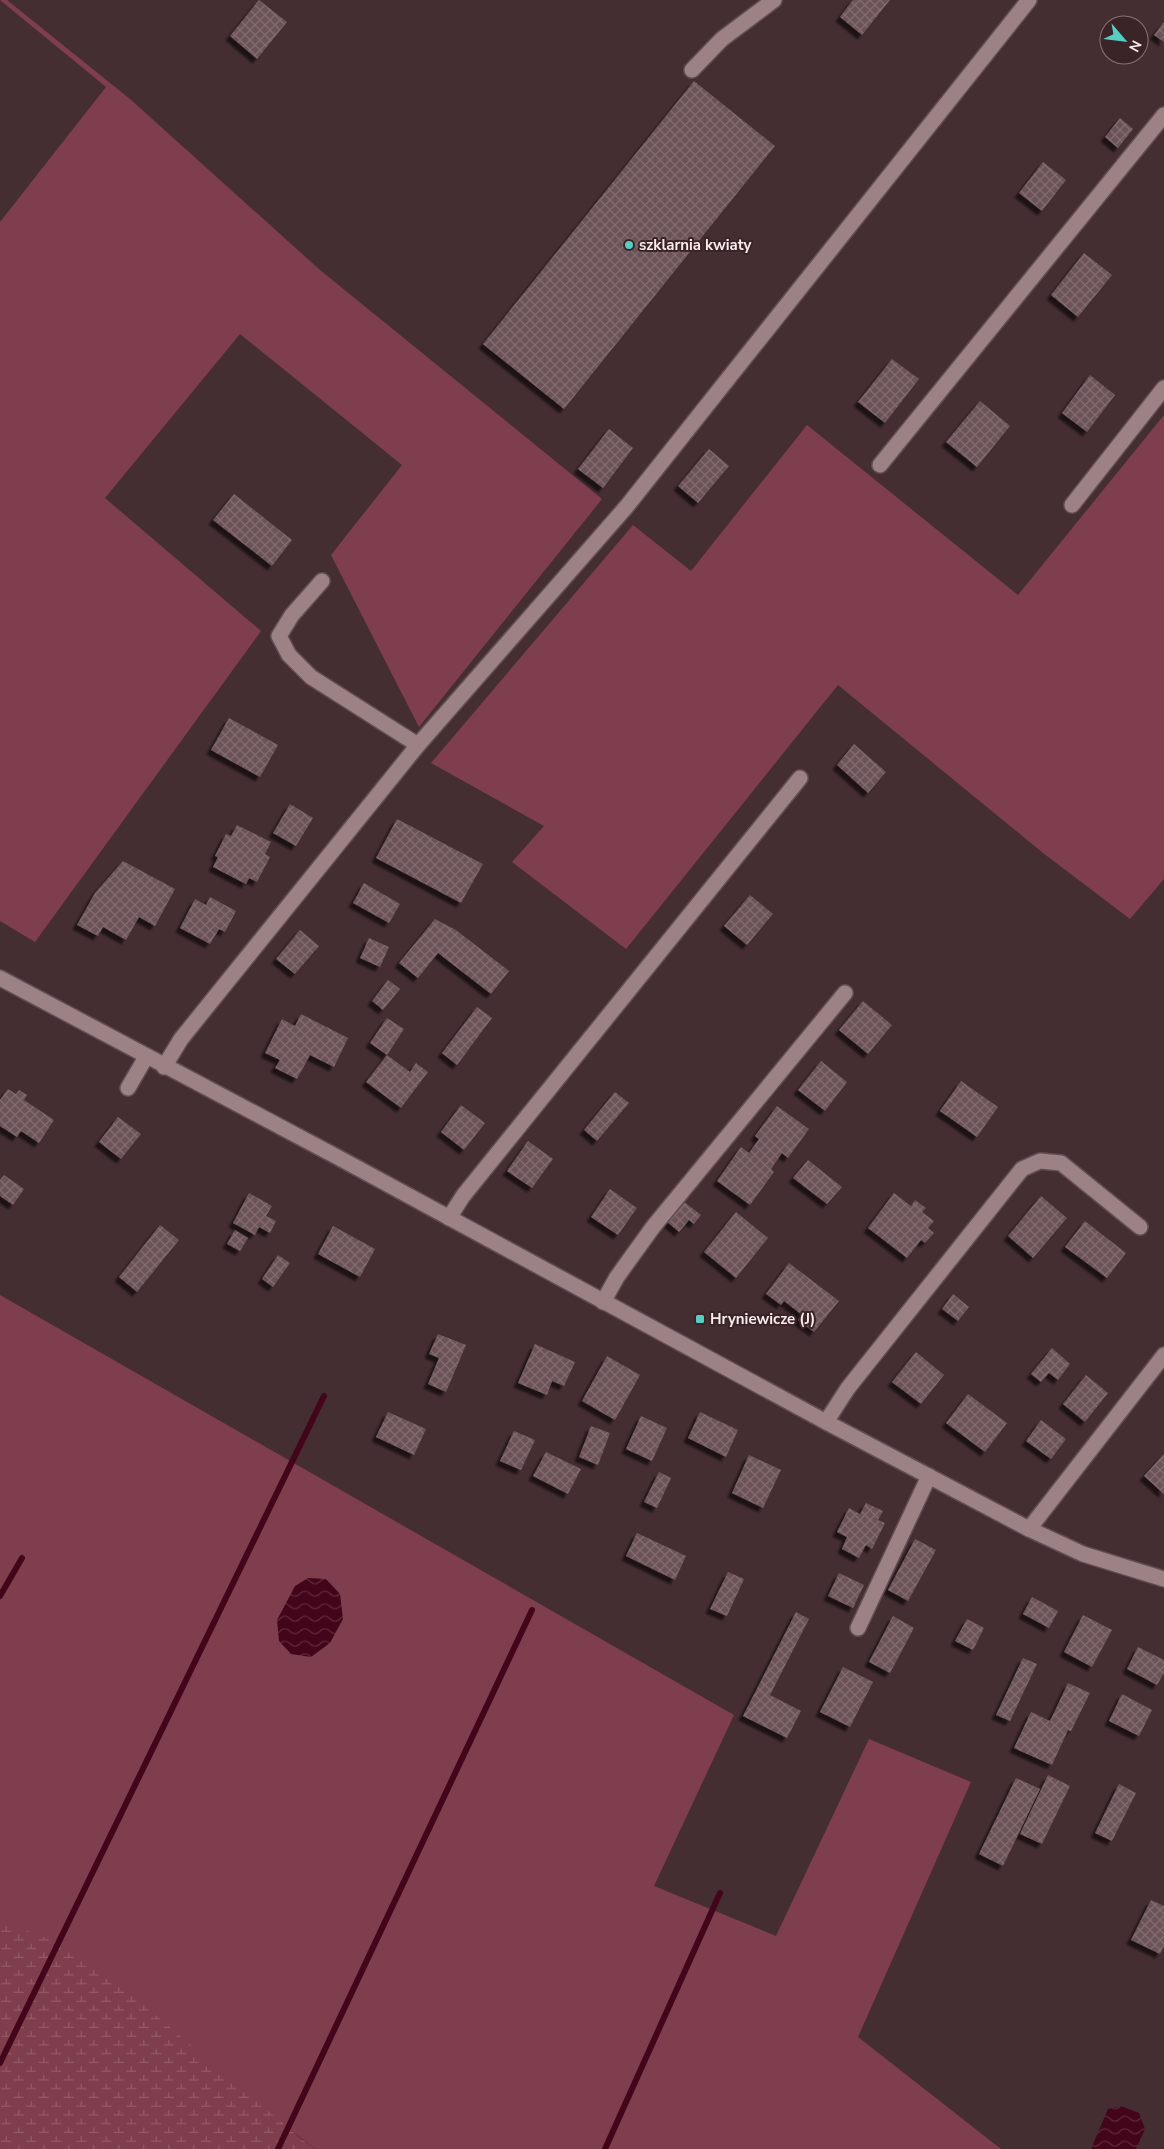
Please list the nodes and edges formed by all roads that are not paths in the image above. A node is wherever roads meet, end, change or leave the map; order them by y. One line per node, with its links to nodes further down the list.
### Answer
1 (774, 0): 3 (street)
2 (1029, 0): 9 (street)
3 (692, 70)
4 (1164, 115): 6 (street)
5 (1164, 388): 7 (street)
6 (880, 465)
7 (1072, 505)
8 (322, 581): 9 (street)
9 (418, 745): 14 (street)
10 (800, 778): 16 (street)
11 (0, 978): 13 (street)
12 (845, 993): 18 (street)
13 (146, 1057): 14 (street); 15 (street)
14 (164, 1067): 16 (street)
15 (128, 1088)
16 (449, 1218): 18 (street)
17 (1140, 1227): 20 (street)
18 (603, 1302): 20 (street)
19 (1164, 1355): 22 (street)
20 (826, 1422): 21 (street)
21 (928, 1476): 22 (street); 24 (street)
22 (1029, 1529): 23 (street)
23 (1164, 1579)
24 (858, 1628)

